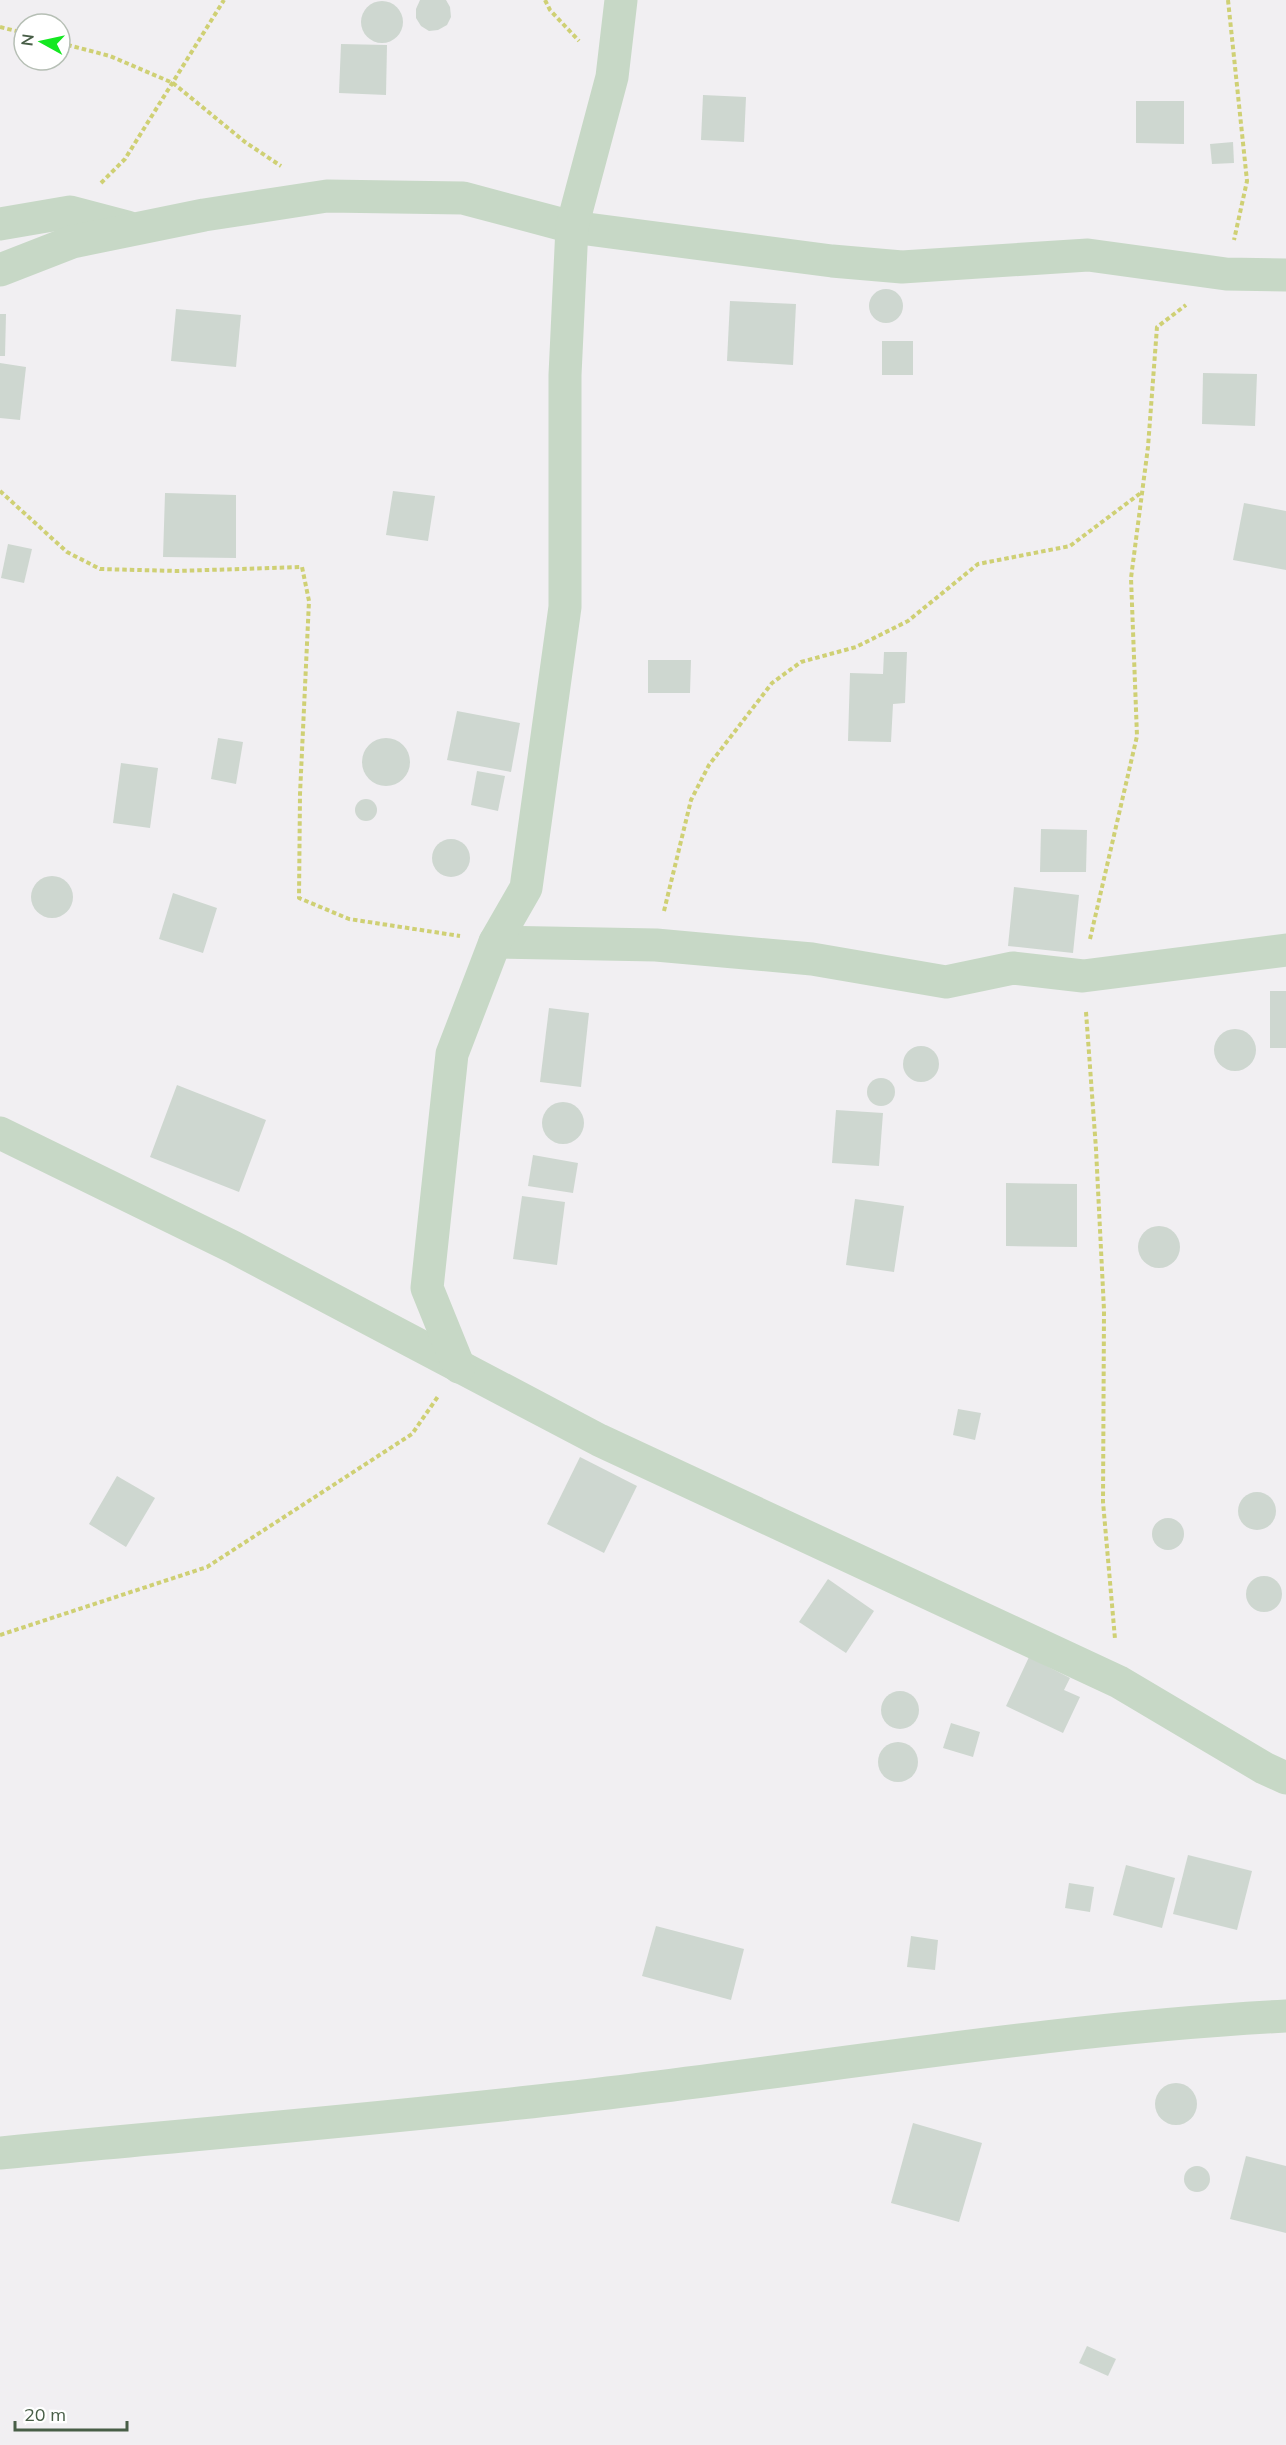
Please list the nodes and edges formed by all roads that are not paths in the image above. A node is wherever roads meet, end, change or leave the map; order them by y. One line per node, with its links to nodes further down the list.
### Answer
1 (621, 0): 3 (street)
2 (0, 224): 4 (street)
3 (572, 226): 4 (street); 6 (street); 7 (street)
4 (135, 229): 5 (street)
5 (0, 270)
6 (1286, 275)
7 (495, 942): 8 (street); 10 (street)
8 (1286, 950)
9 (0, 1133): 10 (street)
10 (459, 1367): 11 (street)
11 (1286, 1778)
12 (1286, 2016): 13 (street)
13 (0, 2153)

